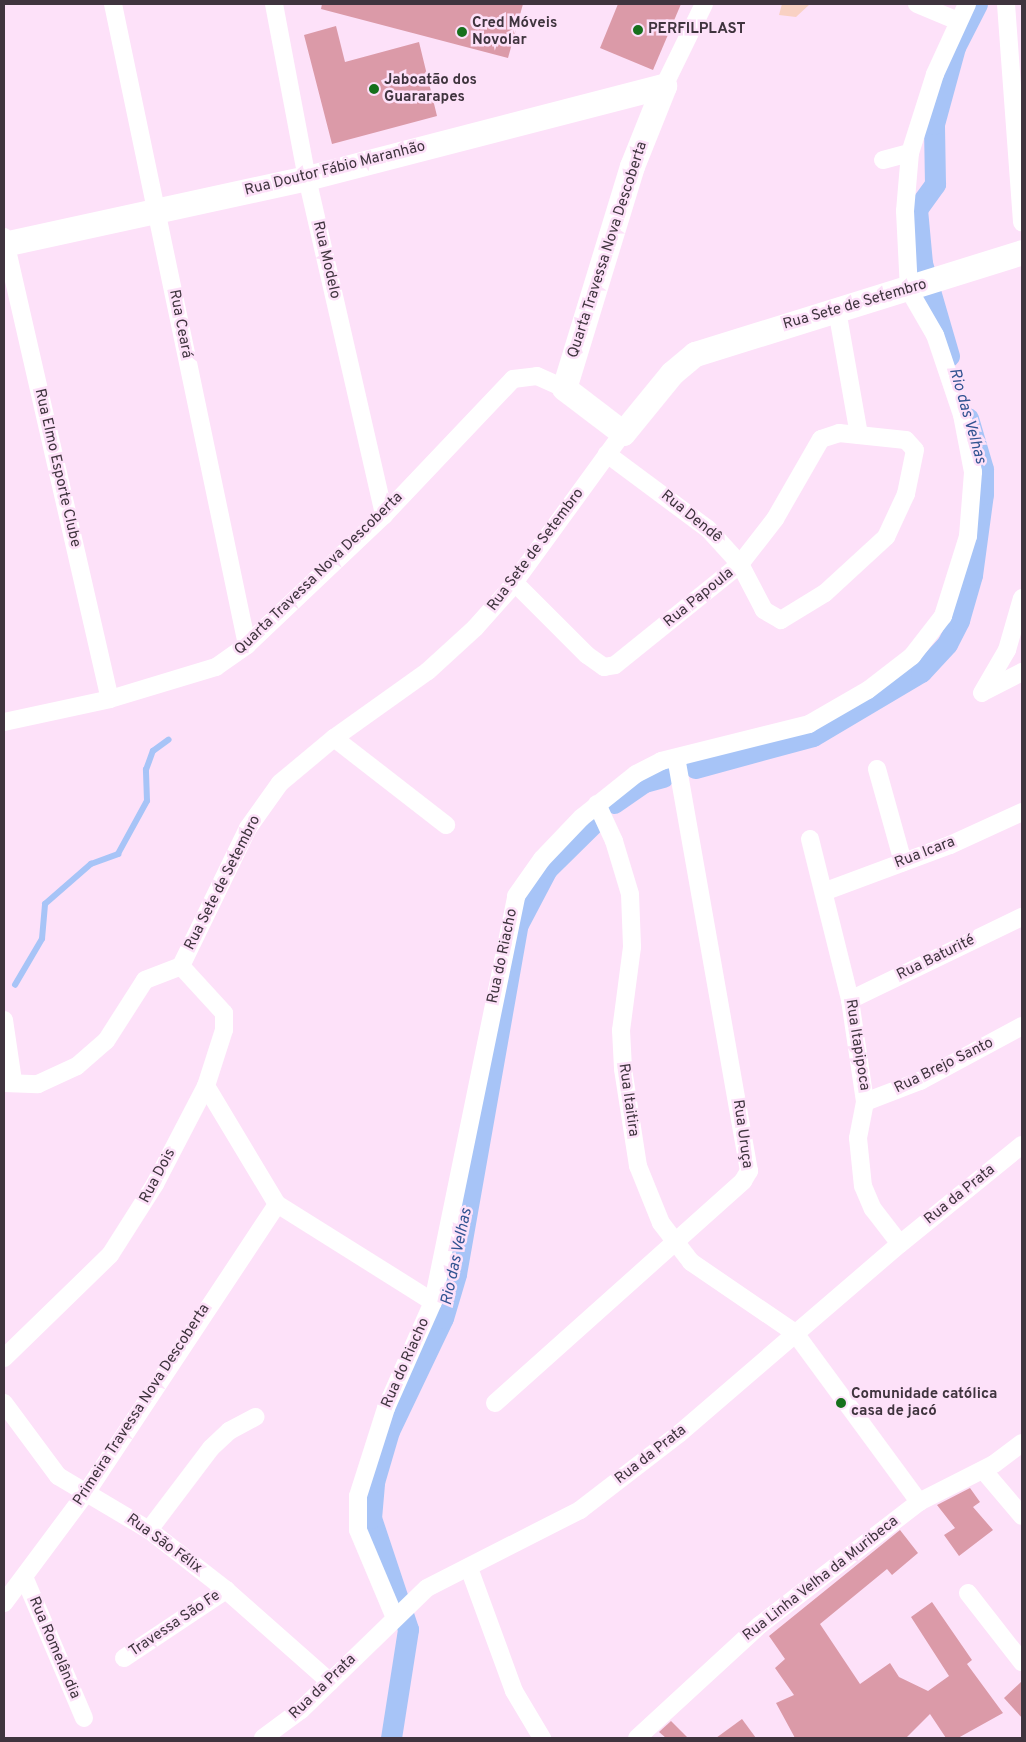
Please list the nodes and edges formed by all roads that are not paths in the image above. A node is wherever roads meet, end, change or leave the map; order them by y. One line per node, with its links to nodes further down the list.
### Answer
1 (113, 4): 14 (street, Rua Ceará)
2 (274, 4): 13 (street, Rua Modelo)
3 (704, 4): 9 (street, Quarta Travessa Nova Descoberta)
4 (917, 4): 7 (street)
5 (967, 4): 7 (street)
6 (1006, 4): 8 (street)
7 (958, 21): 10 (street)
8 (1015, 57): 12 (street)
9 (664, 86): 13 (street, Rua Doutor Fábio Maranhão); 20 (street, Quarta Travessa Nova Descoberta)
10 (910, 153): 11 (street); 18 (street)
11 (883, 160)
12 (1021, 162): 15 (street)
13 (307, 178): 14 (street, Rua Doutor Fábio Maranhão); 24 (street, Rua Modelo)
14 (158, 211): 16 (street, Rua Doutor Fábio Maranhão); 28 (street, Rua Ceará)
15 (1022, 222)
16 (4, 241): 30 (street, Rua Elmo Esporte Clube)
17 (1022, 252): 18 (street, Rua Sete de Setembro)
18 (914, 289): 19 (street, Rua Sete de Setembro); 33 (street, Rua do Riacho)
19 (837, 310): 21 (street, Rua Sete de Setembro); 22 (street)
20 (564, 388): 21 (street, Quarta Travessa Nova Descoberta); 24 (street, Quarta Travessa Nova Descoberta)
21 (622, 433): 23 (street, Rua Sete de Setembro)
22 (859, 434): 25 (street, Rua Papoula); 25 (street, Rua Dendê)
23 (607, 454): 25 (street, Rua Dendê); 26 (street, Rua Sete de Setembro)
24 (384, 514): 28 (street, Quarta Travessa Nova Descoberta)
25 (740, 564): 26 (street, Rua Papoula)
26 (514, 582): 32 (street, Rua Sete de Setembro)
27 (1022, 598): 29 (street)
28 (247, 645): 30 (street, Quarta Travessa Nova Descoberta)
29 (1022, 672)
30 (110, 699): 31 (street, Quarta Travessa Nova Descoberta)
31 (4, 722)
32 (334, 738): 37 (street); 42 (street, Rua Sete de Setembro)
33 (676, 758): 35 (street, Rua do Riacho); 51 (street, Rua Uruça)
34 (877, 769): 39 (street)
35 (601, 811): 51 (street, Rua Itaitira); 53 (street, Rua do Riacho)
36 (1022, 812): 39 (street, Rua Icara)
37 (446, 825)
38 (810, 839): 40 (street, Rua Itapipoca)
39 (903, 862): 40 (street, Rua Icara)
40 (826, 891): 43 (street, Rua Itapipoca)
41 (1022, 917): 43 (street, Rua Baturité)
42 (181, 966): 46 (street, Rua Sete de Setembro); 47 (street, Rua Dois)
43 (850, 1000): 48 (street, Rua Itapipoca)
44 (4, 1020): 46 (street)
45 (1022, 1026): 48 (street, Rua Brejo Santo)
46 (8, 1082)
47 (206, 1086): 50 (street); 55 (street, Rua Dois)
48 (865, 1102): 52 (street, Rua Itapipoca)
49 (1022, 1145): 52 (street, Rua da Prata)
50 (277, 1204): 53 (street); 61 (street, Primeira Travessa Nova Descoberta)
51 (673, 1241): 54 (street, Rua Itaitira); 57 (street, Rua Uruça)
52 (900, 1244): 54 (street, Rua da Prata)
53 (432, 1302): 70 (street, Rua do Riacho)
54 (795, 1333): 62 (street); 65 (street, Rua da Prata)
55 (4, 1358)
56 (4, 1403): 61 (street, Rua São Félix)
57 (496, 1403)
58 (255, 1417): 64 (street)
59 (1022, 1443): 60 (street, Rua Linha Velha da Muribeca)
60 (983, 1470): 62 (street, Rua Linha Velha da Muribeca); 63 (street)
61 (86, 1493): 64 (street, Rua São Félix); 66 (street, Primeira Travessa Nova Descoberta)
62 (920, 1502): 77 (street, Rua Linha Velha da Muribeca)
63 (1022, 1516)
64 (148, 1530): 67 (street, Rua São Félix)
65 (469, 1568): 70 (street, Rua da Prata); 76 (street)
66 (25, 1579): 69 (street, Primeira Travessa Nova Descoberta); 74 (street, Rua Romelândia)
67 (226, 1590): 71 (street, Travessa São Fe); 73 (street, Rua São Félix)
68 (968, 1593): 72 (street)
69 (4, 1603)
70 (401, 1612): 73 (street, Rua da Prata)
71 (124, 1658)
72 (1022, 1662)
73 (330, 1682): 75 (street, Rua da Prata)
74 (84, 1718)
75 (263, 1738)
76 (542, 1738)
77 (637, 1738)

